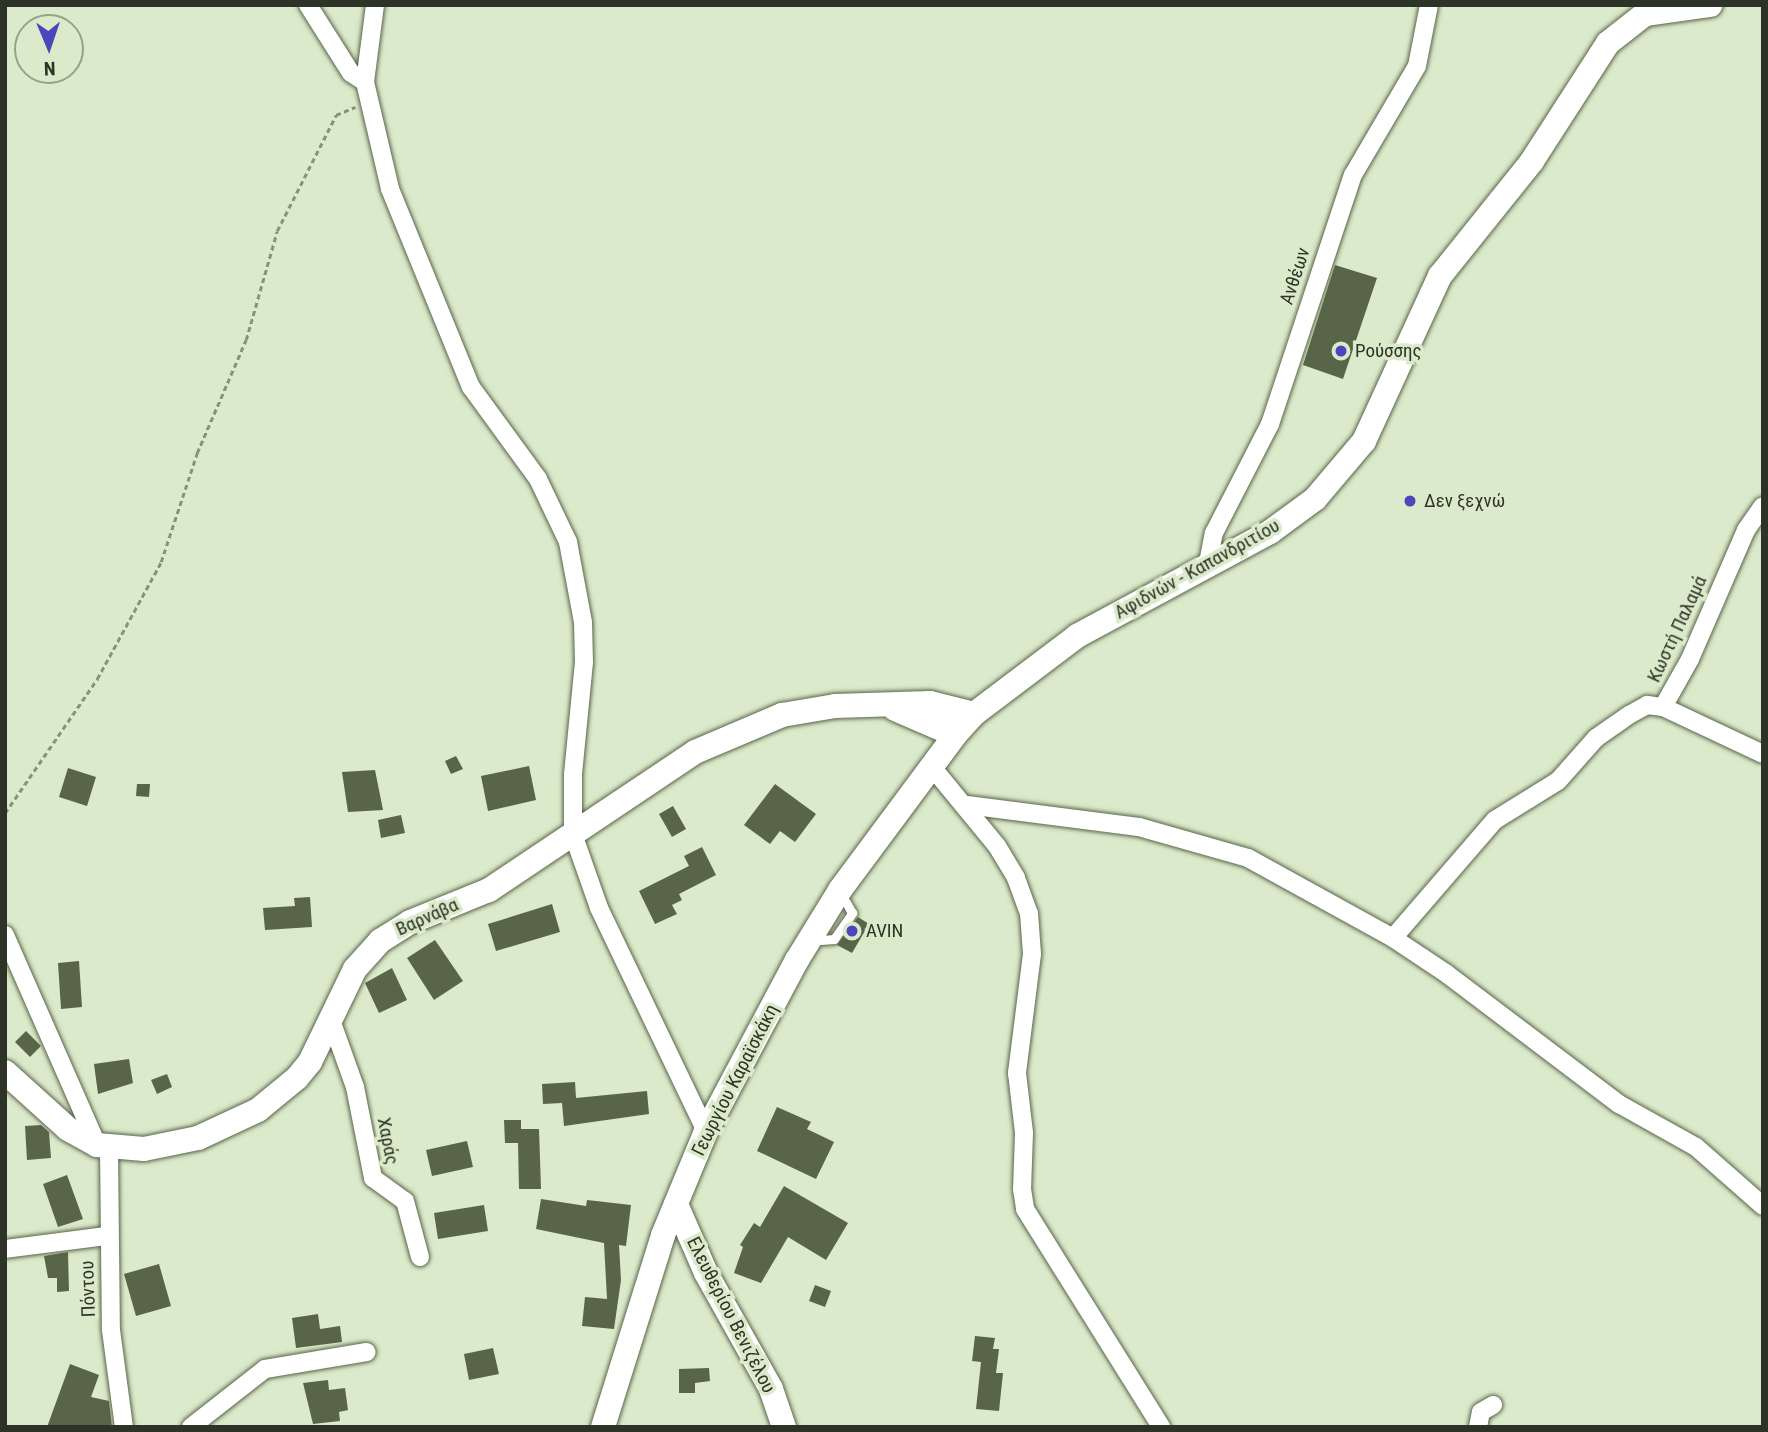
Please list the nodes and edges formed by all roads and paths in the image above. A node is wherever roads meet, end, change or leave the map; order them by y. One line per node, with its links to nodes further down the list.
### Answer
1 (308, 5): 5 (street)
2 (375, 5): 5 (street)
3 (1429, 5): 8 (street, Ανθέων)
4 (1710, 5): 8 (main road, Αφιδνών - Καπανδριτίου)
5 (365, 82): 6 (street)
6 (368, 105): 16 (path); 17 (street)
7 (1763, 506): 10 (street, Κωστή Παλαμά)
8 (1208, 563): 11 (main road, Αφιδνών - Καπανδριτίου)
9 (881, 705): 11 (main road, Βαρνάβα); 12 (main road, Βαρνάβα); 17 (main road, Βαρνάβα)
10 (1663, 707): 13 (street); 20 (street, Κωστή Παλαμά)
11 (974, 714): 12 (main road, Αφιδνών - Καπανδριτίου)
12 (955, 735): 14 (main road, Αφιδνών - Καπανδριτίου)
13 (1763, 754)
14 (932, 767): 15 (street); 24 (main road, Γεωργίου Καραϊσκάκη)
15 (967, 805): 20 (street); 37 (street)
16 (5, 813)
17 (573, 834): 22 (main road, Βαρνάβα); 24 (street)
18 (846, 902): 21 (lane)
19 (5, 935): 25 (street)
20 (1393, 938): 27 (street)
21 (821, 940)
22 (331, 1020): 25 (main road, Βαρνάβα); 30 (street, Χαράς)
23 (5, 1072): 25 (main road)
24 (706, 1131): 26 (main road, Γεωργίου Καραϊσκάκη)
25 (103, 1147): 28 (street, Πόντου)
26 (676, 1205): 35 (main road, Γεωργίου Καραϊσκάκη); 36 (main road, Ελευθερίου Βενιζέλου)
27 (1763, 1206)
28 (107, 1236): 29 (street); 33 (street, Πόντου)
29 (5, 1250)
30 (420, 1257)
31 (367, 1352): 34 (street)
32 (1493, 1405): 38 (street)
33 (124, 1427)
34 (191, 1427)
35 (603, 1427)
36 (785, 1427)
37 (1161, 1427)
38 (1478, 1427)

